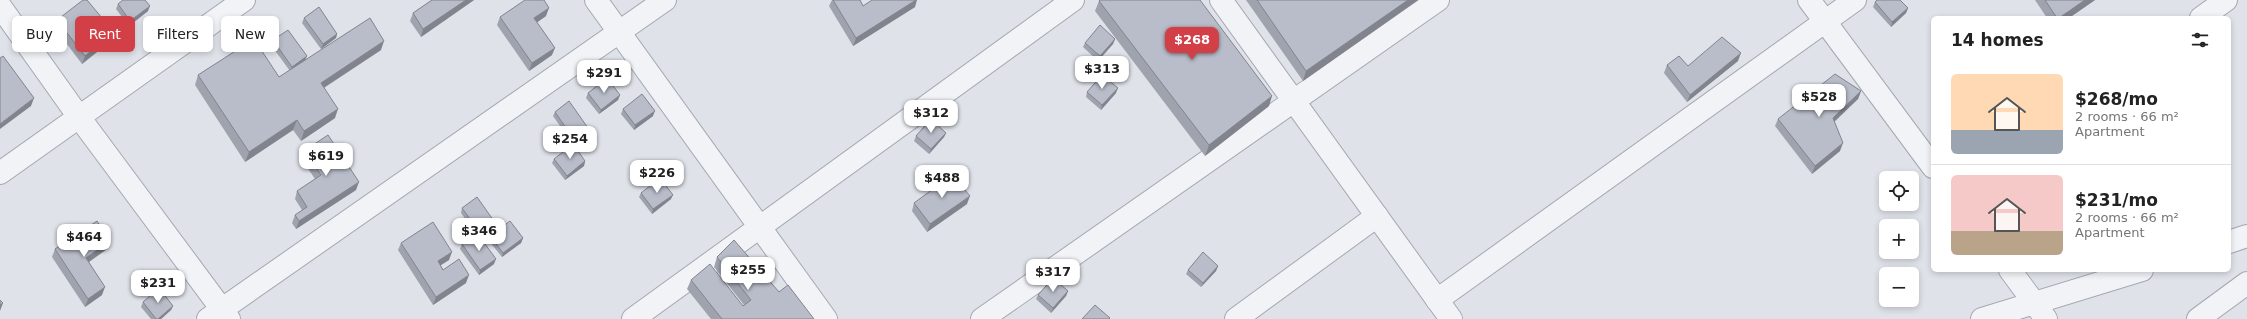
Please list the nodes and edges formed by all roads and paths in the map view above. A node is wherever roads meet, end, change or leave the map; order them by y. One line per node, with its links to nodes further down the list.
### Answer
1 (244, 0): 15 (street)
2 (596, 0): 13 (street)
3 (665, 0): 13 (street)
4 (1074, 0): 19 (street)
5 (1220, 0): 14 (street)
6 (1438, 0): 14 (street)
7 (1809, 0): 12 (street)
8 (1856, 0): 12 (street)
9 (2226, 0): 11 (street)
10 (0, 6): 15 (street)
11 (2204, 16)
12 (1825, 22): 16 (street); 25 (street)
13 (620, 33): 19 (street); 27 (street)
14 (1294, 102): 18 (street); 30 (street)
15 (79, 117): 17 (street); 27 (street)
16 (1931, 164)
17 (0, 172)
18 (1377, 216): 25 (street); 31 (street)
19 (760, 228): 28 (street); 29 (street)
20 (2247, 236): 21 (street)
21 (2231, 241)
22 (2012, 272): 26 (street)
23 (2137, 272): 26 (street)
24 (2247, 283): 34 (street)
25 (1437, 300): 32 (street)
26 (2041, 311): 33 (street)
27 (220, 316)
28 (633, 319)
29 (826, 319)
30 (982, 319)
31 (1236, 319)
32 (1451, 319)
33 (1982, 319)
34 (2198, 319)

